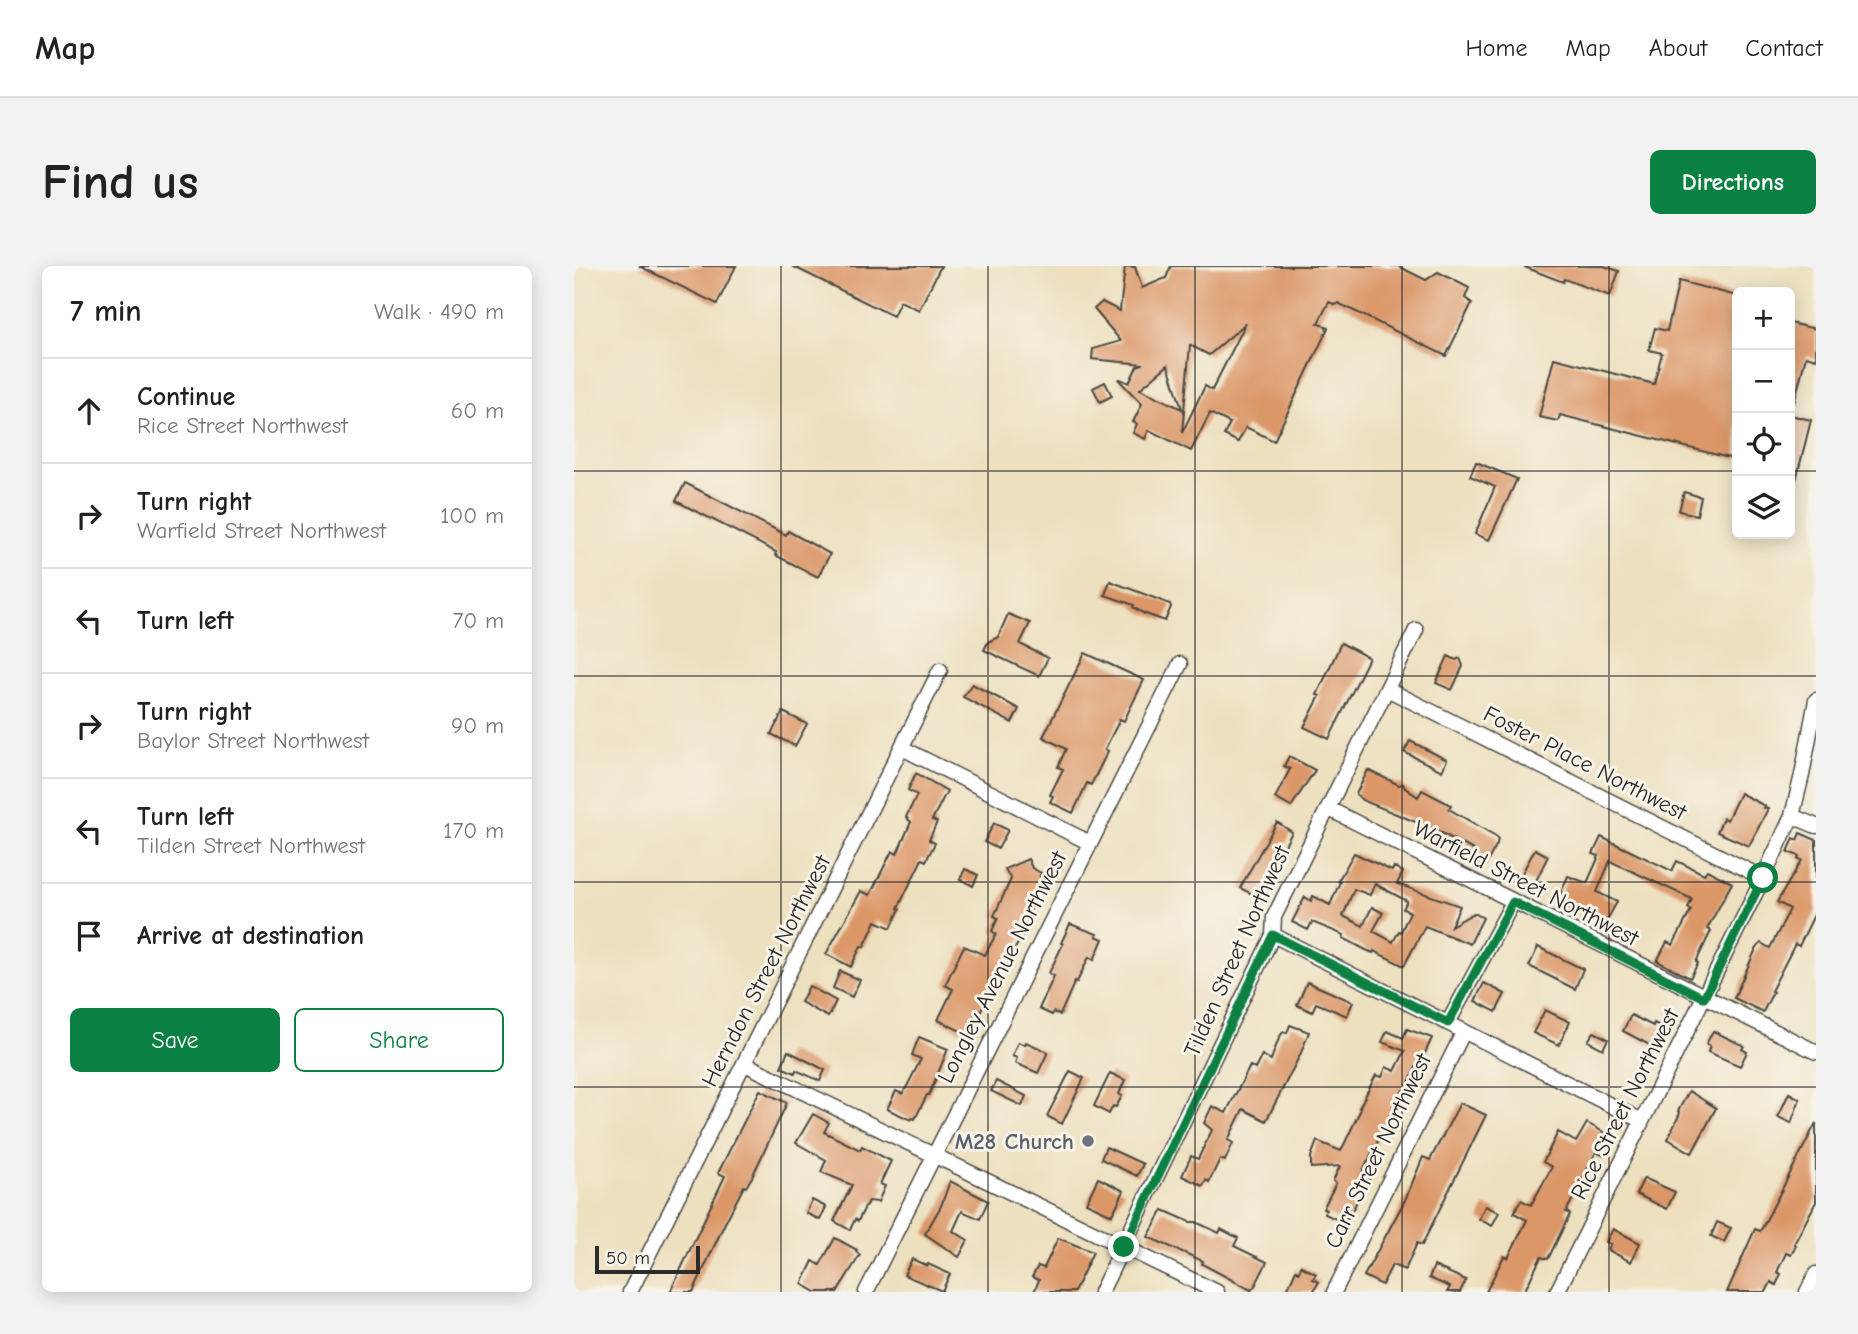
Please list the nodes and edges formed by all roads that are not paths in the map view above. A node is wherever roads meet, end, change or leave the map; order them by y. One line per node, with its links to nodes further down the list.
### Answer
1 (1416, 630): 4 (street, Tilden Street Northwest)
2 (1180, 664): 10 (street, Longley Avenue Northwest)
3 (940, 670): 6 (street, Herndon Street Northwest)
4 (1387, 689): 7 (street, Tilden Street Northwest); 11 (street, Foster Place Northwest)
5 (1816, 700): 8 (street, Rice Street Northwest)
6 (902, 748): 10 (street); 18 (street, Herndon Street Northwest)
7 (1329, 809): 12 (street, Warfield Street Northwest); 13 (street, Tilden Street Northwest)
8 (1792, 816): 9 (street); 11 (street, Rice Street Northwest)
9 (1816, 826)
10 (1090, 843): 20 (street, Longley Avenue Northwest)
11 (1763, 878): 14 (street, Rice Street Northwest)
12 (1513, 902): 14 (street, Warfield Street Northwest); 15 (street)
13 (1273, 935): 15 (street); 21 (street, Tilden Street Northwest)
14 (1704, 998): 17 (street, Warfield Street Northwest); 19 (street, Rice Street Northwest)
15 (1448, 1023): 16 (street)
16 (1464, 1031): 19 (street); 27 (street, Carr Street Northwest)
17 (1816, 1052)
18 (745, 1063): 20 (street); 23 (street, Herndon Street Northwest)
19 (1642, 1121): 28 (street, Rice Street Northwest)
20 (934, 1155): 21 (street); 24 (street, Longley Avenue Northwest)
21 (1124, 1247): 25 (street, Tilden Street Northwest); 26 (street)
22 (1816, 1274): 29 (street)
23 (631, 1292)
24 (866, 1292)
25 (1101, 1292)
26 (1217, 1292)
27 (1334, 1292)
28 (1557, 1292)
29 (1807, 1292)

